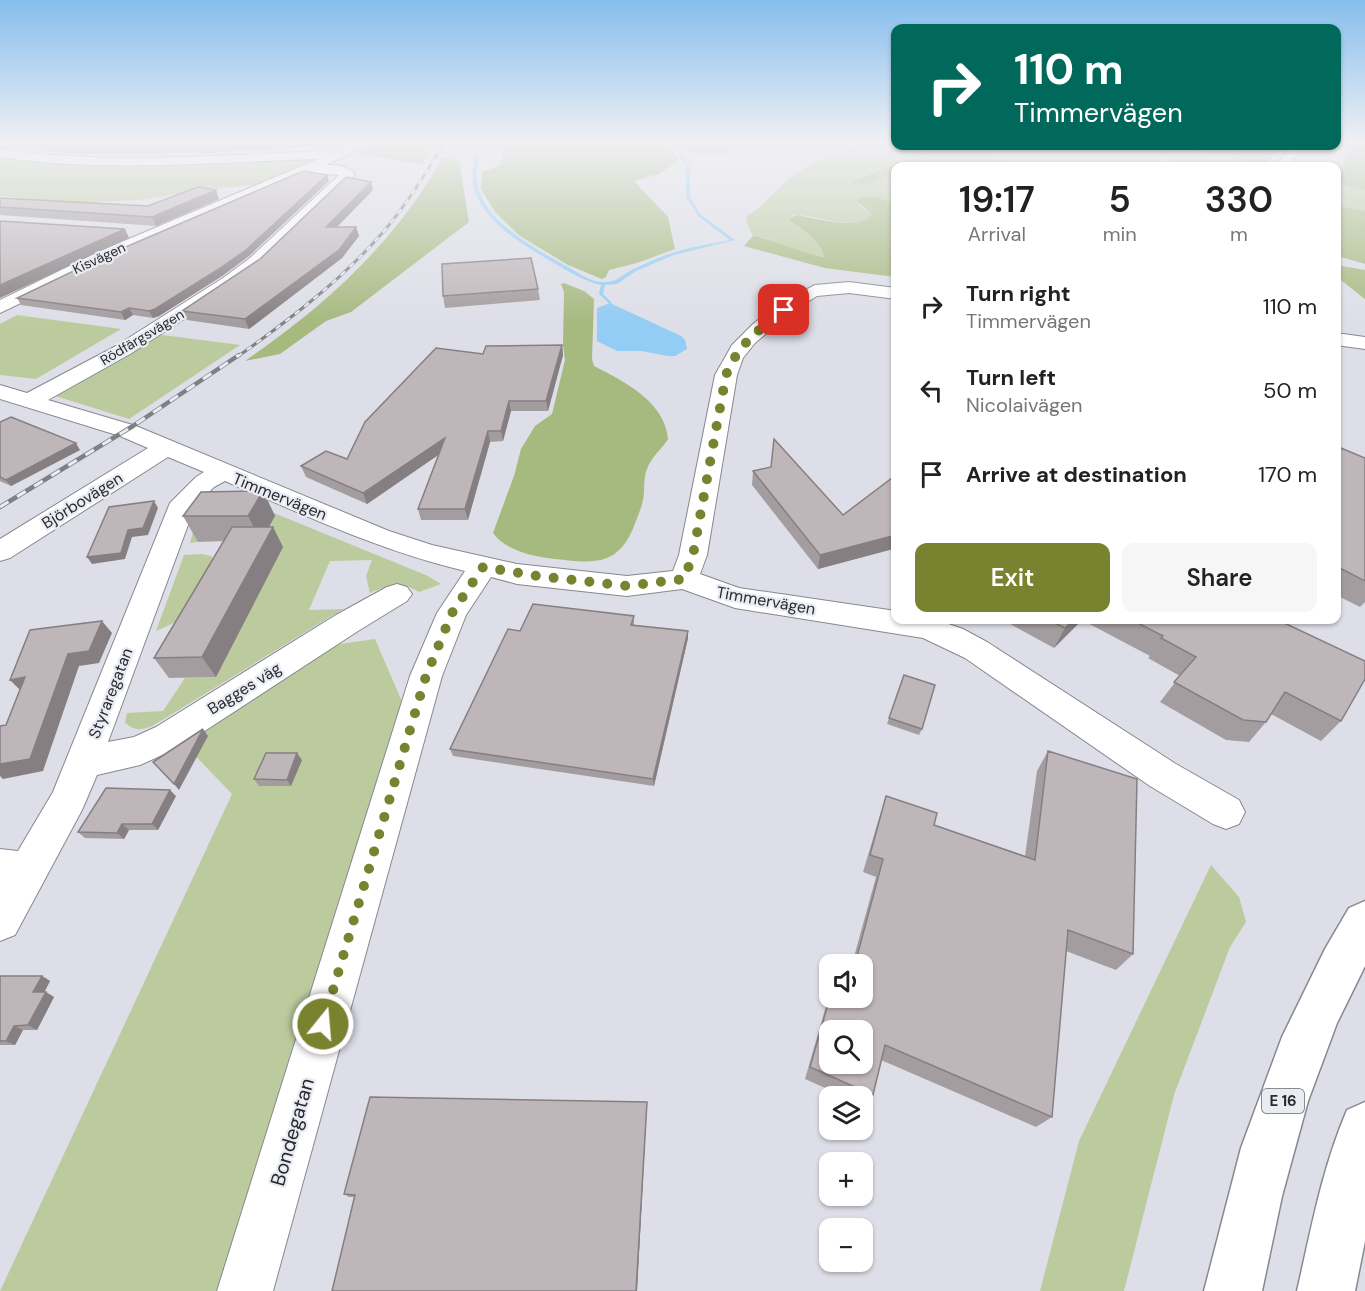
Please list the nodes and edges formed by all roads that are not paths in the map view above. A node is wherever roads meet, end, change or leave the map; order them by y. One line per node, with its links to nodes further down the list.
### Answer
1 (226, 203): 4 (street, Kisvägen)
2 (317, 203): 10 (street, Rödfärgsvägen)
3 (126, 230): 4 (street)
4 (157, 232): 6 (street, Kisvägen)
5 (891, 293): 15 (street)
6 (0, 307)
7 (1341, 340): 8 (street)
8 (1365, 343)
9 (0, 392): 10 (street, Timmervägen)
10 (31, 400): 11 (street, Timmervägen)
11 (165, 448): 12 (street, Timmervägen); 13 (street, Björbovägen)
12 (222, 472): 14 (street, Timmervägen); 19 (street, Styraregatan)
13 (0, 552)
14 (483, 567): 15 (street, Timmervägen); 25 (street, Bondegatan)
15 (684, 579): 17 (street, Timmervägen)
16 (397, 594): 19 (street, Bagges väg)
17 (891, 621)
18 (907, 624): 20 (street, Timmervägen)
19 (83, 762): 21 (street, Styraregatan)
20 (1226, 812)
21 (14, 870): 22 (street, Styraregatan)
22 (0, 921)
23 (1365, 923): 26 (highway, E 16)
24 (1365, 1128): 27 (highway)
25 (245, 1291)
26 (1233, 1291)
27 (1326, 1291)

